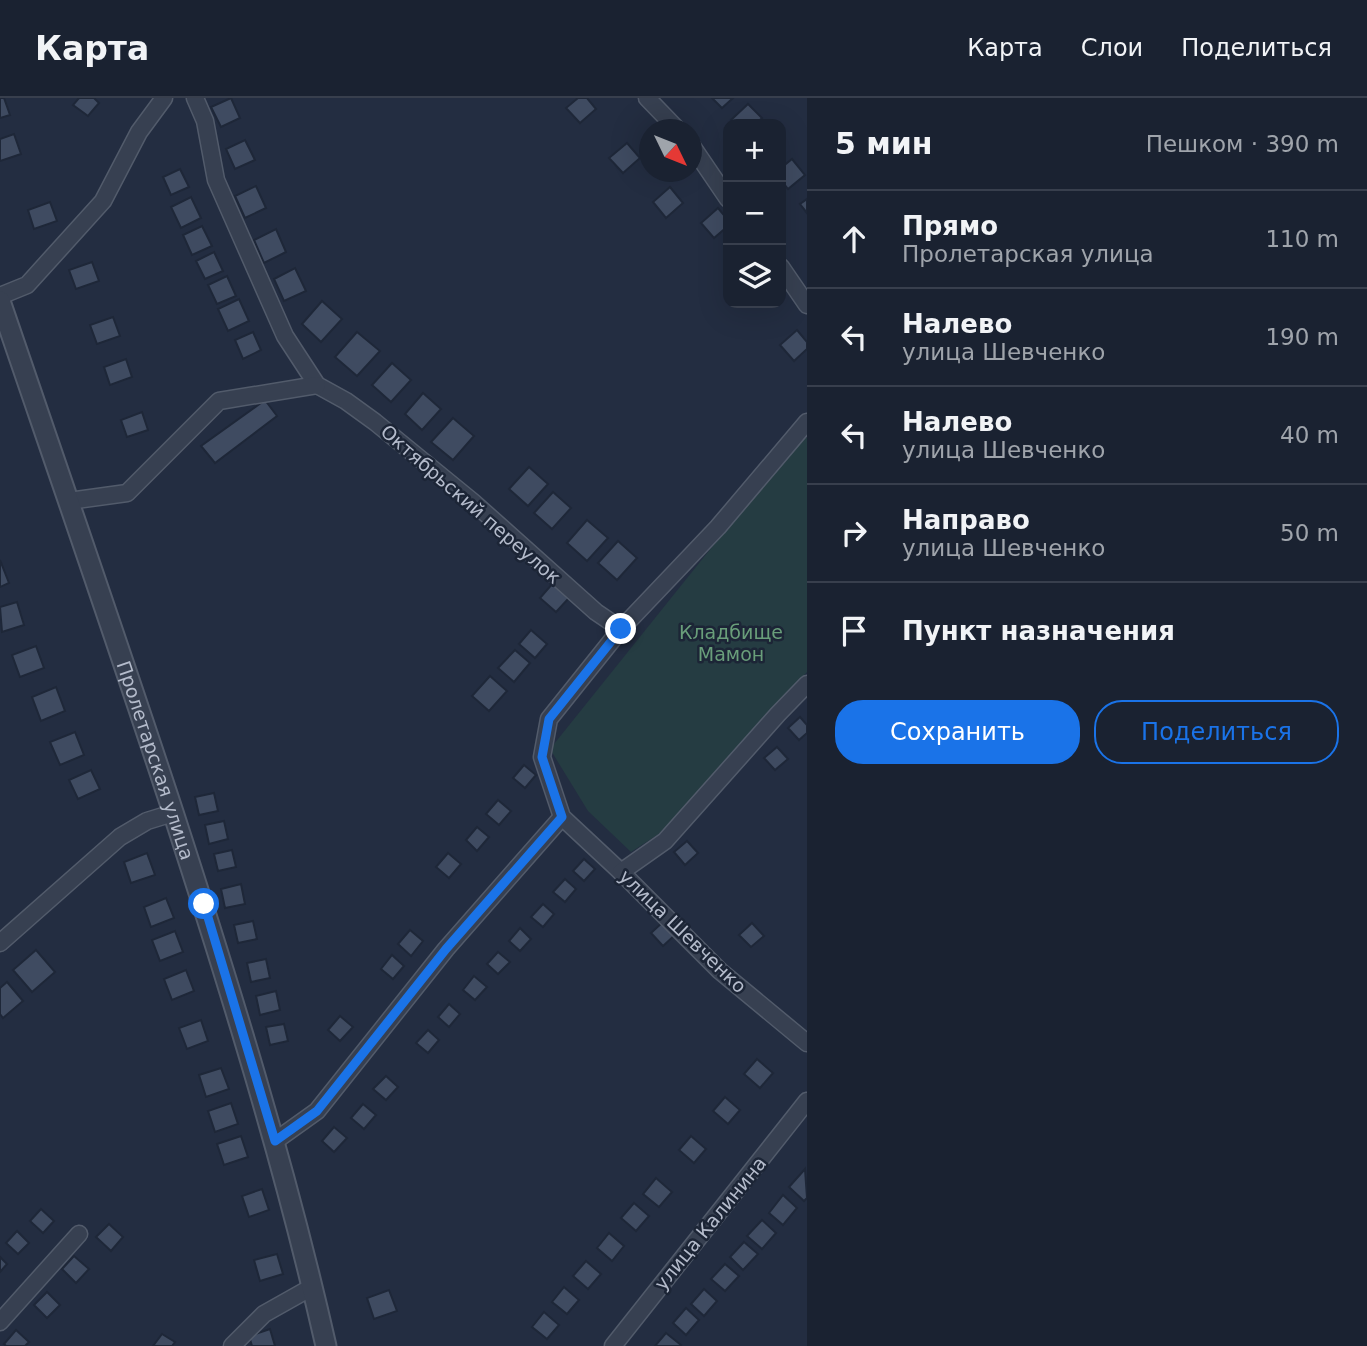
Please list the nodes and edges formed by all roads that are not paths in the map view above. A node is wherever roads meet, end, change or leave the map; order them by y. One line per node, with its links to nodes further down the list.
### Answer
1 (164, 98): 8 (street)
2 (195, 98): 10 (street, Октябрьский переулок)
3 (647, 98): 4 (street)
4 (667, 119)
5 (702, 162): 6 (street)
6 (723, 192)
7 (786, 274): 9 (street)
8 (0, 299): 12 (street, Пролетарская улица)
9 (807, 305)
10 (317, 385): 12 (street); 13 (street, Октябрьский переулок)
11 (807, 422): 13 (street, улица Шевченко)
12 (69, 501): 15 (street, Пролетарская улица)
13 (621, 629): 16 (street, улица Шевченко)
14 (807, 684): 17 (street)
15 (173, 813): 18 (street); 21 (street, Пролетарская улица)
16 (562, 817): 17 (street, улица Шевченко); 21 (street)
17 (621, 872): 19 (street, улица Шевченко)
18 (3, 933)
19 (807, 1043)
20 (807, 1101): 27 (street, улица Калинина)
21 (275, 1141): 23 (street, Пролетарская улица)
22 (79, 1234): 24 (street)
23 (313, 1287): 25 (street); 26 (street, Пролетарская улица)
24 (0, 1322)
25 (232, 1346)
26 (326, 1346)
27 (613, 1346)

